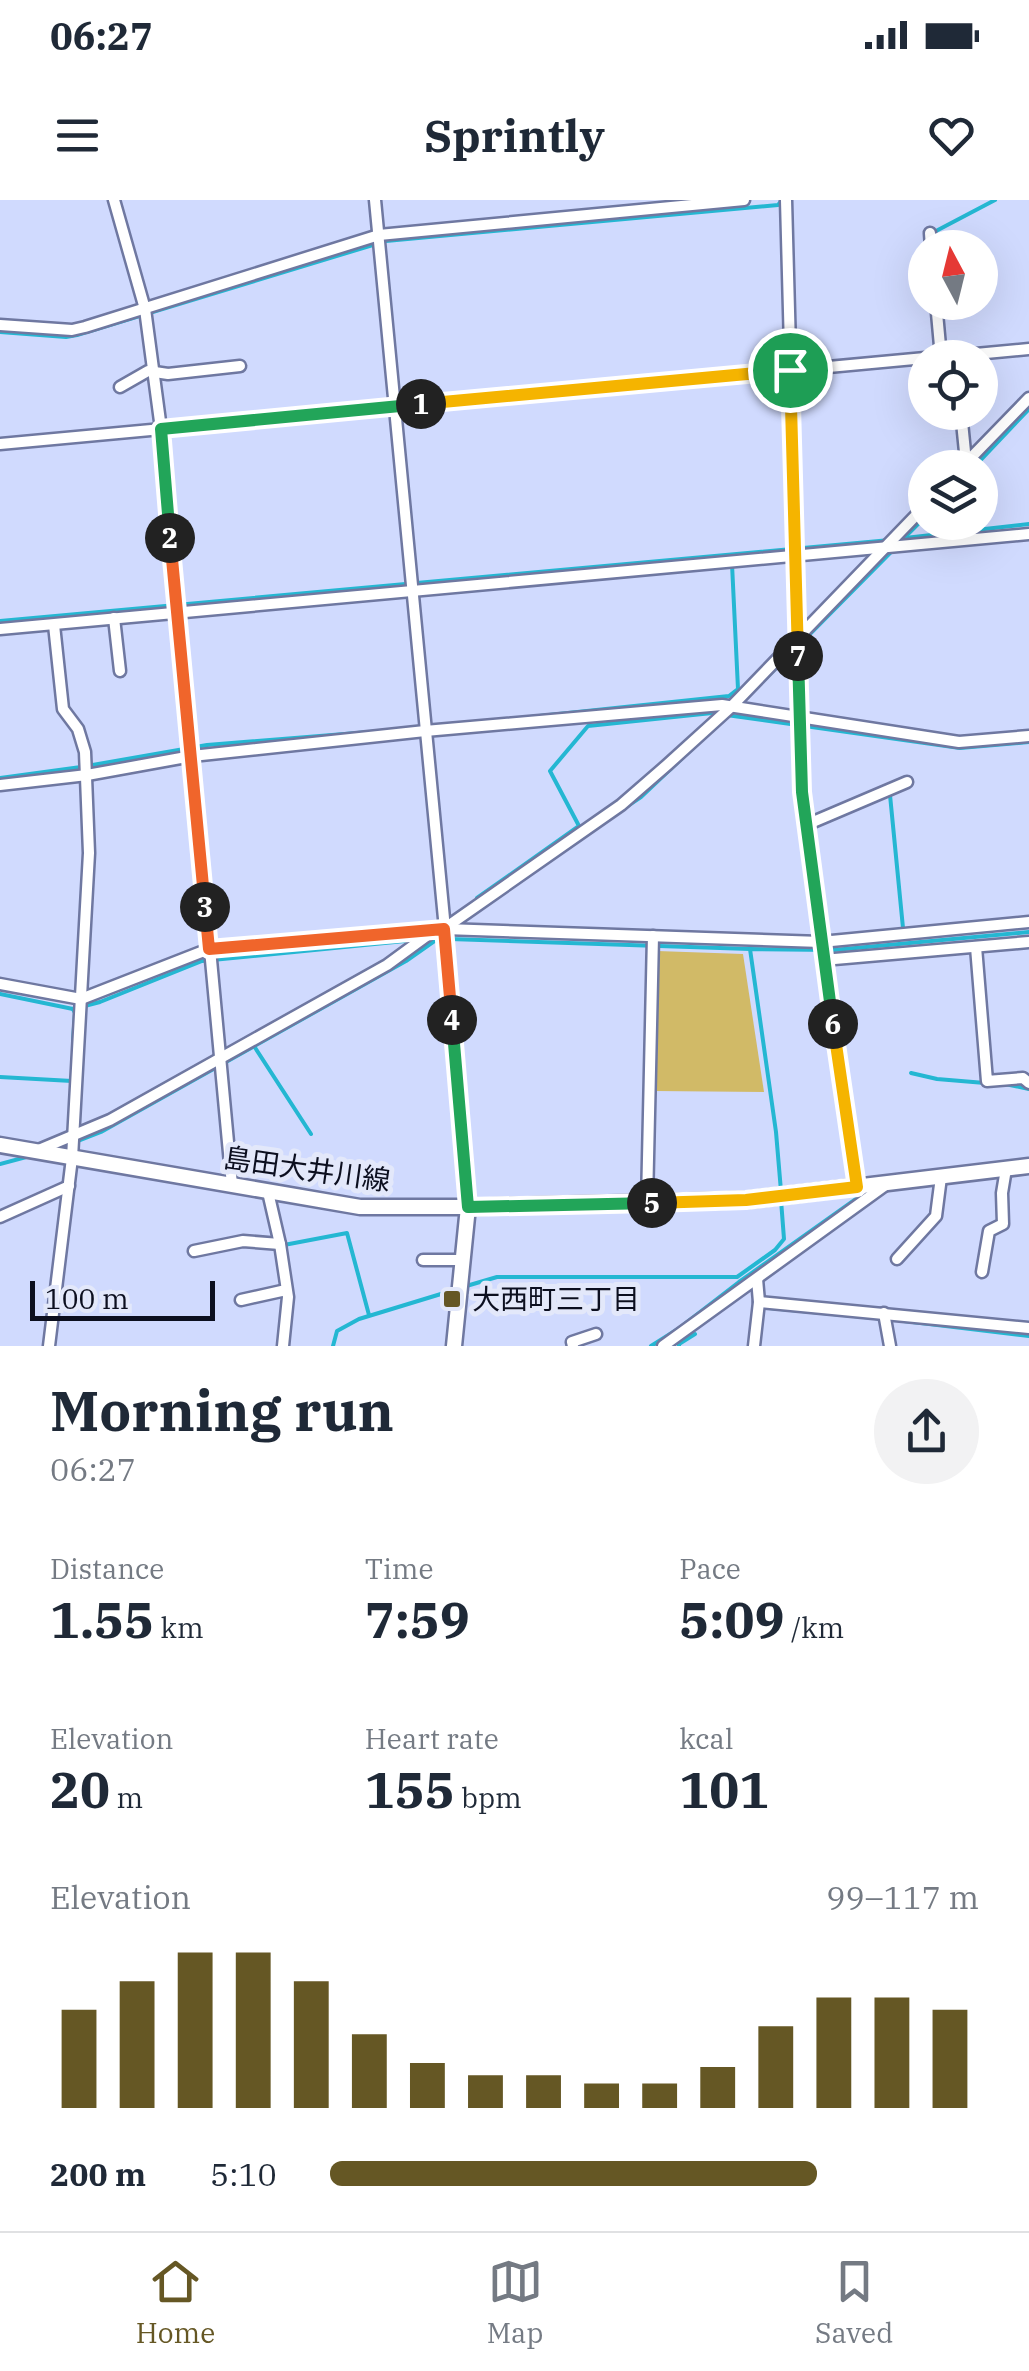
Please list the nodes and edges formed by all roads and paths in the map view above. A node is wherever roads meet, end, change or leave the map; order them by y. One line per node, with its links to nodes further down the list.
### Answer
1 (114, 200): 7 (street)
2 (374, 200): 6 (street)
3 (744, 200): 5 (street)
4 (786, 200): 13 (street)
5 (710, 202): 6 (street)
6 (379, 234): 7 (street); 17 (street)
7 (145, 309): 8 (street); 14 (street)
8 (0, 325)
9 (1029, 349): 10 (street)
10 (998, 352)
11 (908, 360): 13 (street)
12 (240, 366): 14 (street)
13 (790, 370): 17 (street); 24 (street)
14 (154, 373): 15 (street); 18 (street)
15 (120, 386)
16 (1029, 398): 20 (street)
17 (394, 407): 18 (street); 25 (street)
18 (161, 429): 19 (street); 26 (street)
19 (0, 444)
20 (978, 450)
21 (908, 524): 23 (street)
22 (1029, 534): 23 (street)
23 (887, 547): 24 (street); 30 (street)
24 (795, 556): 25 (street); 30 (street)
25 (413, 590): 26 (street); 34 (street)
26 (176, 612): 27 (street); 36 (street)
27 (114, 618): 28 (street); 31 (street)
28 (54, 625): 29 (street); 37 (street)
29 (0, 629)
30 (798, 640): 32 (street); 33 (street)
31 (120, 671)
32 (732, 706): 33 (street); 34 (street); 42 (street)
33 (800, 716): 35 (street); 40 (street)
34 (425, 731): 36 (street); 42 (street)
35 (1029, 736)
36 (192, 756): 37 (street); 47 (street)
37 (88, 775): 39 (street); 50 (street)
38 (907, 782): 40 (street)
39 (0, 785)
40 (806, 825): 44 (street)
41 (1029, 922): 44 (street)
42 (440, 929): 43 (street); 47 (street); 51 (street); 66 (street)
43 (653, 936): 44 (street); 65 (street)
44 (821, 942): 48 (street)
45 (1029, 942): 46 (street)
46 (976, 946): 48 (street); 52 (street)
47 (209, 949): 50 (street); 51 (street)
48 (823, 960): 63 (street)
49 (0, 984): 50 (street)
50 (81, 1000): 53 (street)
51 (220, 1058): 53 (street); 61 (street)
52 (1029, 1083)
53 (73, 1136): 55 (street); 56 (street)
54 (0, 1145): 55 (main road, 島田大井川線)
55 (36, 1152): 56 (main road, 島田大井川線)
56 (72, 1158): 61 (main road, 島田大井川線); 62 (street)
57 (1029, 1166): 58 (main road, 島田大井川線)
58 (1006, 1169): 59 (main road, 島田大井川線); 73 (street)
59 (941, 1177): 60 (main road, 島田大井川線); 72 (street)
60 (888, 1183): 63 (main road, 島田大井川線); 74 (street)
61 (232, 1185): 64 (main road, 島田大井川線)
62 (68, 1186): 67 (street); 81 (street)
63 (857, 1187): 65 (main road, 島田大井川線)
64 (268, 1192): 66 (main road, 島田大井川線); 68 (street)
65 (647, 1203): 66 (main road, 島田大井川線)
66 (468, 1207): 71 (main road)
67 (0, 1217)
68 (280, 1244): 69 (street); 75 (street)
69 (194, 1251)
70 (422, 1260): 71 (street)
71 (463, 1260): 83 (main road)
72 (897, 1260)
73 (982, 1272)
74 (757, 1279): 77 (street); 85 (street)
75 (286, 1290): 76 (street); 82 (street)
76 (241, 1300)
77 (759, 1302): 78 (street); 86 (street)
78 (884, 1313): 79 (street); 87 (street)
79 (1029, 1328)
80 (596, 1334): 84 (street)
81 (48, 1346)
82 (283, 1346)
83 (454, 1346)
84 (573, 1346)
85 (664, 1346)
86 (754, 1346)
87 (890, 1346)

